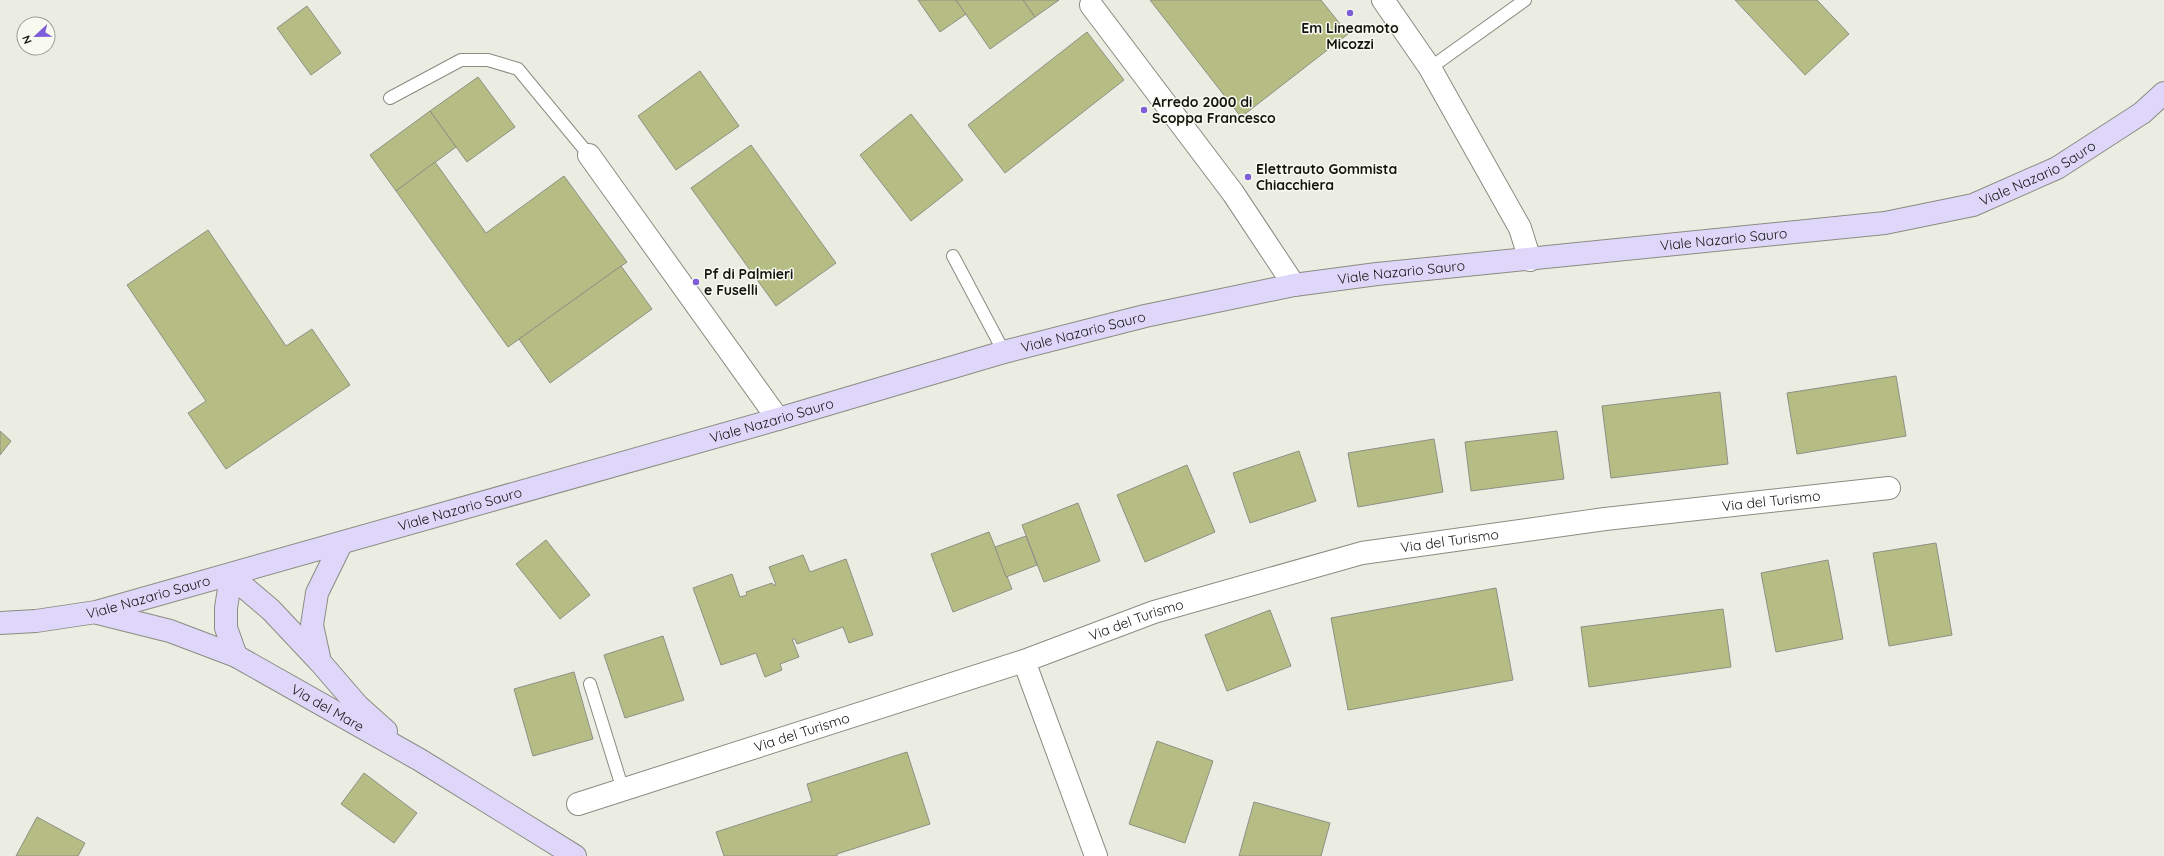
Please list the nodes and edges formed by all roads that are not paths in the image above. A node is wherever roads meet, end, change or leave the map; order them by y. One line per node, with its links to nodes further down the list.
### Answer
1 (1383, 0): 4 (street)
2 (1525, 0): 4 (lane)
3 (1091, 5): 10 (street)
4 (1430, 68): 9 (street)
5 (2164, 93): 9 (main road, Viale Nazario Sauro)
6 (390, 98): 7 (lane)
7 (589, 154): 12 (street)
8 (953, 256): 11 (lane)
9 (1530, 260): 10 (main road, Viale Nazario Sauro)
10 (1294, 285): 11 (main road, Viale Nazario Sauro)
11 (1004, 352): 12 (main road, Viale Nazario Sauro)
12 (778, 419): 14 (main road, Viale Nazario Sauro)
13 (1889, 488): 19 (street, Via del Turismo)
14 (341, 544): 15 (main road, Viale Nazario Sauro); 20 (main road, Via del Mare)
15 (231, 576): 16 (main road, Viale Nazario Sauro); 18 (main road); 20 (main road, Via del Mare)
16 (96, 612): 17 (main road, Viale Nazario Sauro); 18 (main road, Via del Mare)
17 (0, 623)
18 (236, 656): 22 (main road, Via del Mare)
19 (1024, 661): 23 (street, Via del Turismo); 26 (street)
20 (320, 662): 22 (main road, Via del Mare)
21 (590, 684): 23 (lane)
22 (420, 760): 25 (main road, Via del Mare)
23 (623, 790): 24 (street, Via del Turismo)
24 (578, 804)
25 (575, 856)
26 (1096, 856)

